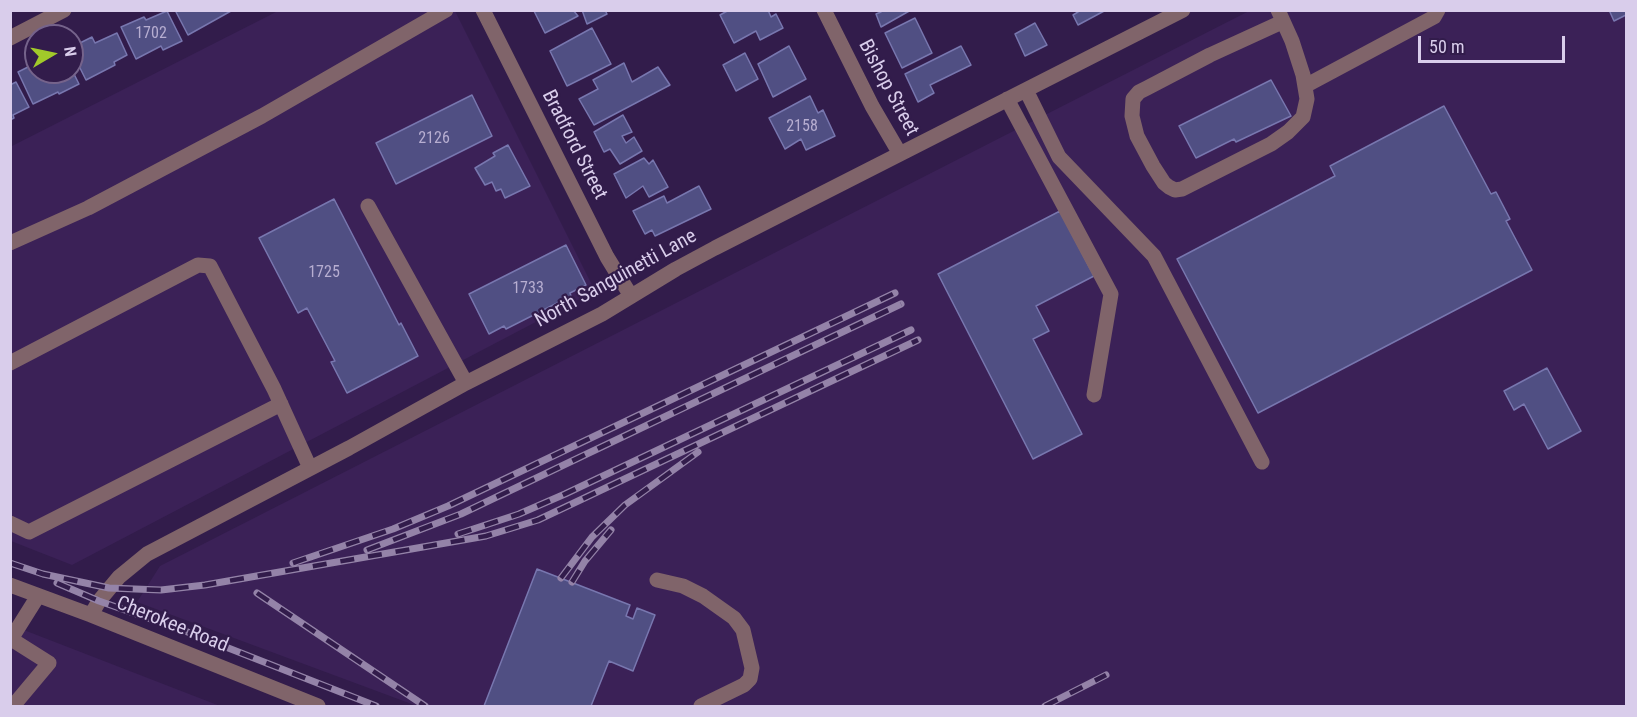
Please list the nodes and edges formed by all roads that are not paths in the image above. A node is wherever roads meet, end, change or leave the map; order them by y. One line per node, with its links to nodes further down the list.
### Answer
1 (64, 10): 8 (street)
2 (446, 10): 14 (street)
3 (483, 10): 15 (street, Bradford Street)
4 (824, 10): 12 (street, Bishop Street)
5 (1438, 10): 9 (street)
6 (1174, 13): 10 (street, North Sanguinetti Lane)
7 (1280, 16): 9 (street); 9 (street)
8 (10, 38)
9 (1305, 86)
10 (1026, 90): 11 (street, North Sanguinetti Lane); 20 (street)
11 (1007, 99): 12 (street, North Sanguinetti Lane); 18 (street)
12 (900, 154): 15 (street, North Sanguinetti Lane)
13 (368, 206): 17 (street)
14 (10, 243)
15 (631, 296): 17 (street, North Sanguinetti Lane)
16 (10, 363): 19 (street)
17 (466, 383): 21 (street, North Sanguinetti Lane)
18 (1094, 395)
19 (281, 404): 21 (street); 22 (street)
20 (1262, 462)
21 (310, 468): 26 (street, North Sanguinetti Lane)
22 (10, 523)
23 (657, 580): 30 (street)
24 (10, 585): 25 (street, Cherokee Road)
25 (38, 596): 26 (street, Cherokee Road); 27 (street)
26 (91, 615): 29 (street, Cherokee Road)
27 (11, 640): 28 (street)
28 (13, 706)
29 (318, 706)
30 (701, 706)

